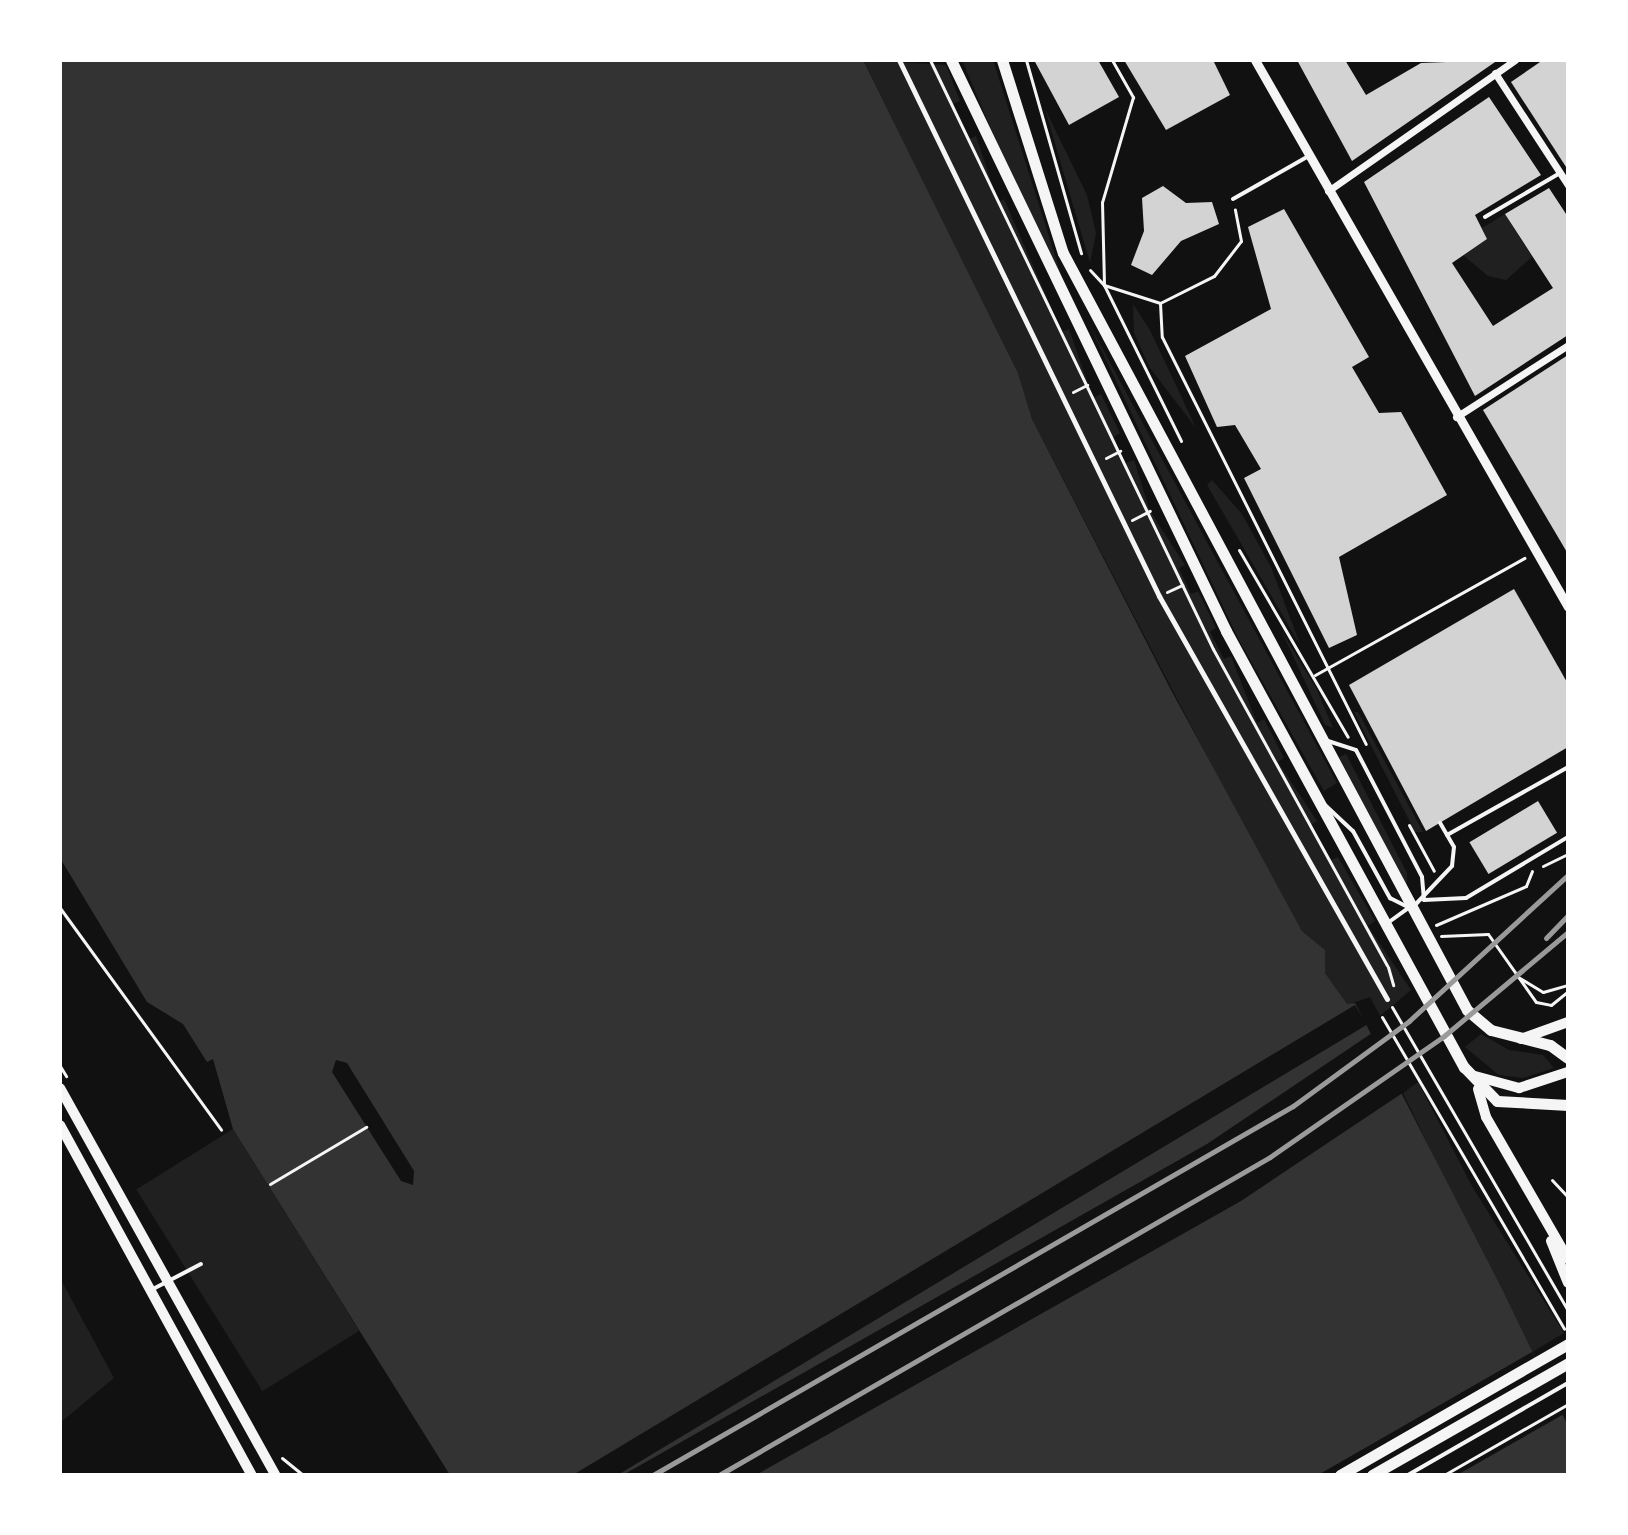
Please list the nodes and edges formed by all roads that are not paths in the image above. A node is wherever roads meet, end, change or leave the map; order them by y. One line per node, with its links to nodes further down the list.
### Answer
1 (899, 60): 25 (street)
2 (951, 60): 18 (main road)
3 (1002, 60): 16 (main road)
4 (1255, 60): 7 (street)
5 (1515, 60): 6 (street)
6 (1495, 73): 8 (street); 10 (street)
7 (1308, 156): 10 (street); 11 (lane)
8 (1560, 173): 9 (street); 12 (lane)
9 (1568, 185)
10 (1328, 191): 14 (street)
11 (1233, 199)
12 (1485, 217)
13 (1568, 345): 14 (street)
14 (1456, 417): 15 (street)
15 (1568, 607)
16 (1322, 739): 22 (lane); 23 (main road)
17 (1568, 767): 20 (lane)
18 (1313, 794): 23 (lane); 24 (main road)
19 (1440, 823): 20 (lane)
20 (1447, 835): 22 (lane)
21 (1568, 837): 22 (lane)
22 (1424, 900): 23 (lane)
23 (1410, 907): 24 (lane); 27 (main road)
24 (1388, 927): 29 (main road)
25 (1387, 999)
26 (1568, 1022): 27 (main road)
27 (1521, 1039): 28 (main road)
28 (1568, 1058)
29 (1464, 1067): 30 (main road); 32 (main road)
30 (1568, 1072)
31 (60, 1088): 34 (main road)
32 (1478, 1089): 33 (main road); 36 (main road)
33 (1568, 1105)
34 (77, 1120): 35 (lane); 39 (main road)
35 (61, 1128): 41 (main road)
36 (1540, 1214): 37 (main road); 40 (main road)
37 (1568, 1259)
38 (201, 1264): 39 (lane)
39 (166, 1282): 41 (lane); 45 (main road)
40 (1568, 1283)
41 (150, 1290): 46 (main road)
42 (1568, 1344): 49 (main road)
43 (1568, 1363): 50 (main road)
44 (1568, 1383): 51 (lane)
45 (260, 1451): 46 (lane); 48 (main road)
46 (244, 1461): 47 (main road)
47 (252, 1475)
48 (275, 1475)
49 (1340, 1475)
50 (1372, 1475)
51 (1408, 1475)

